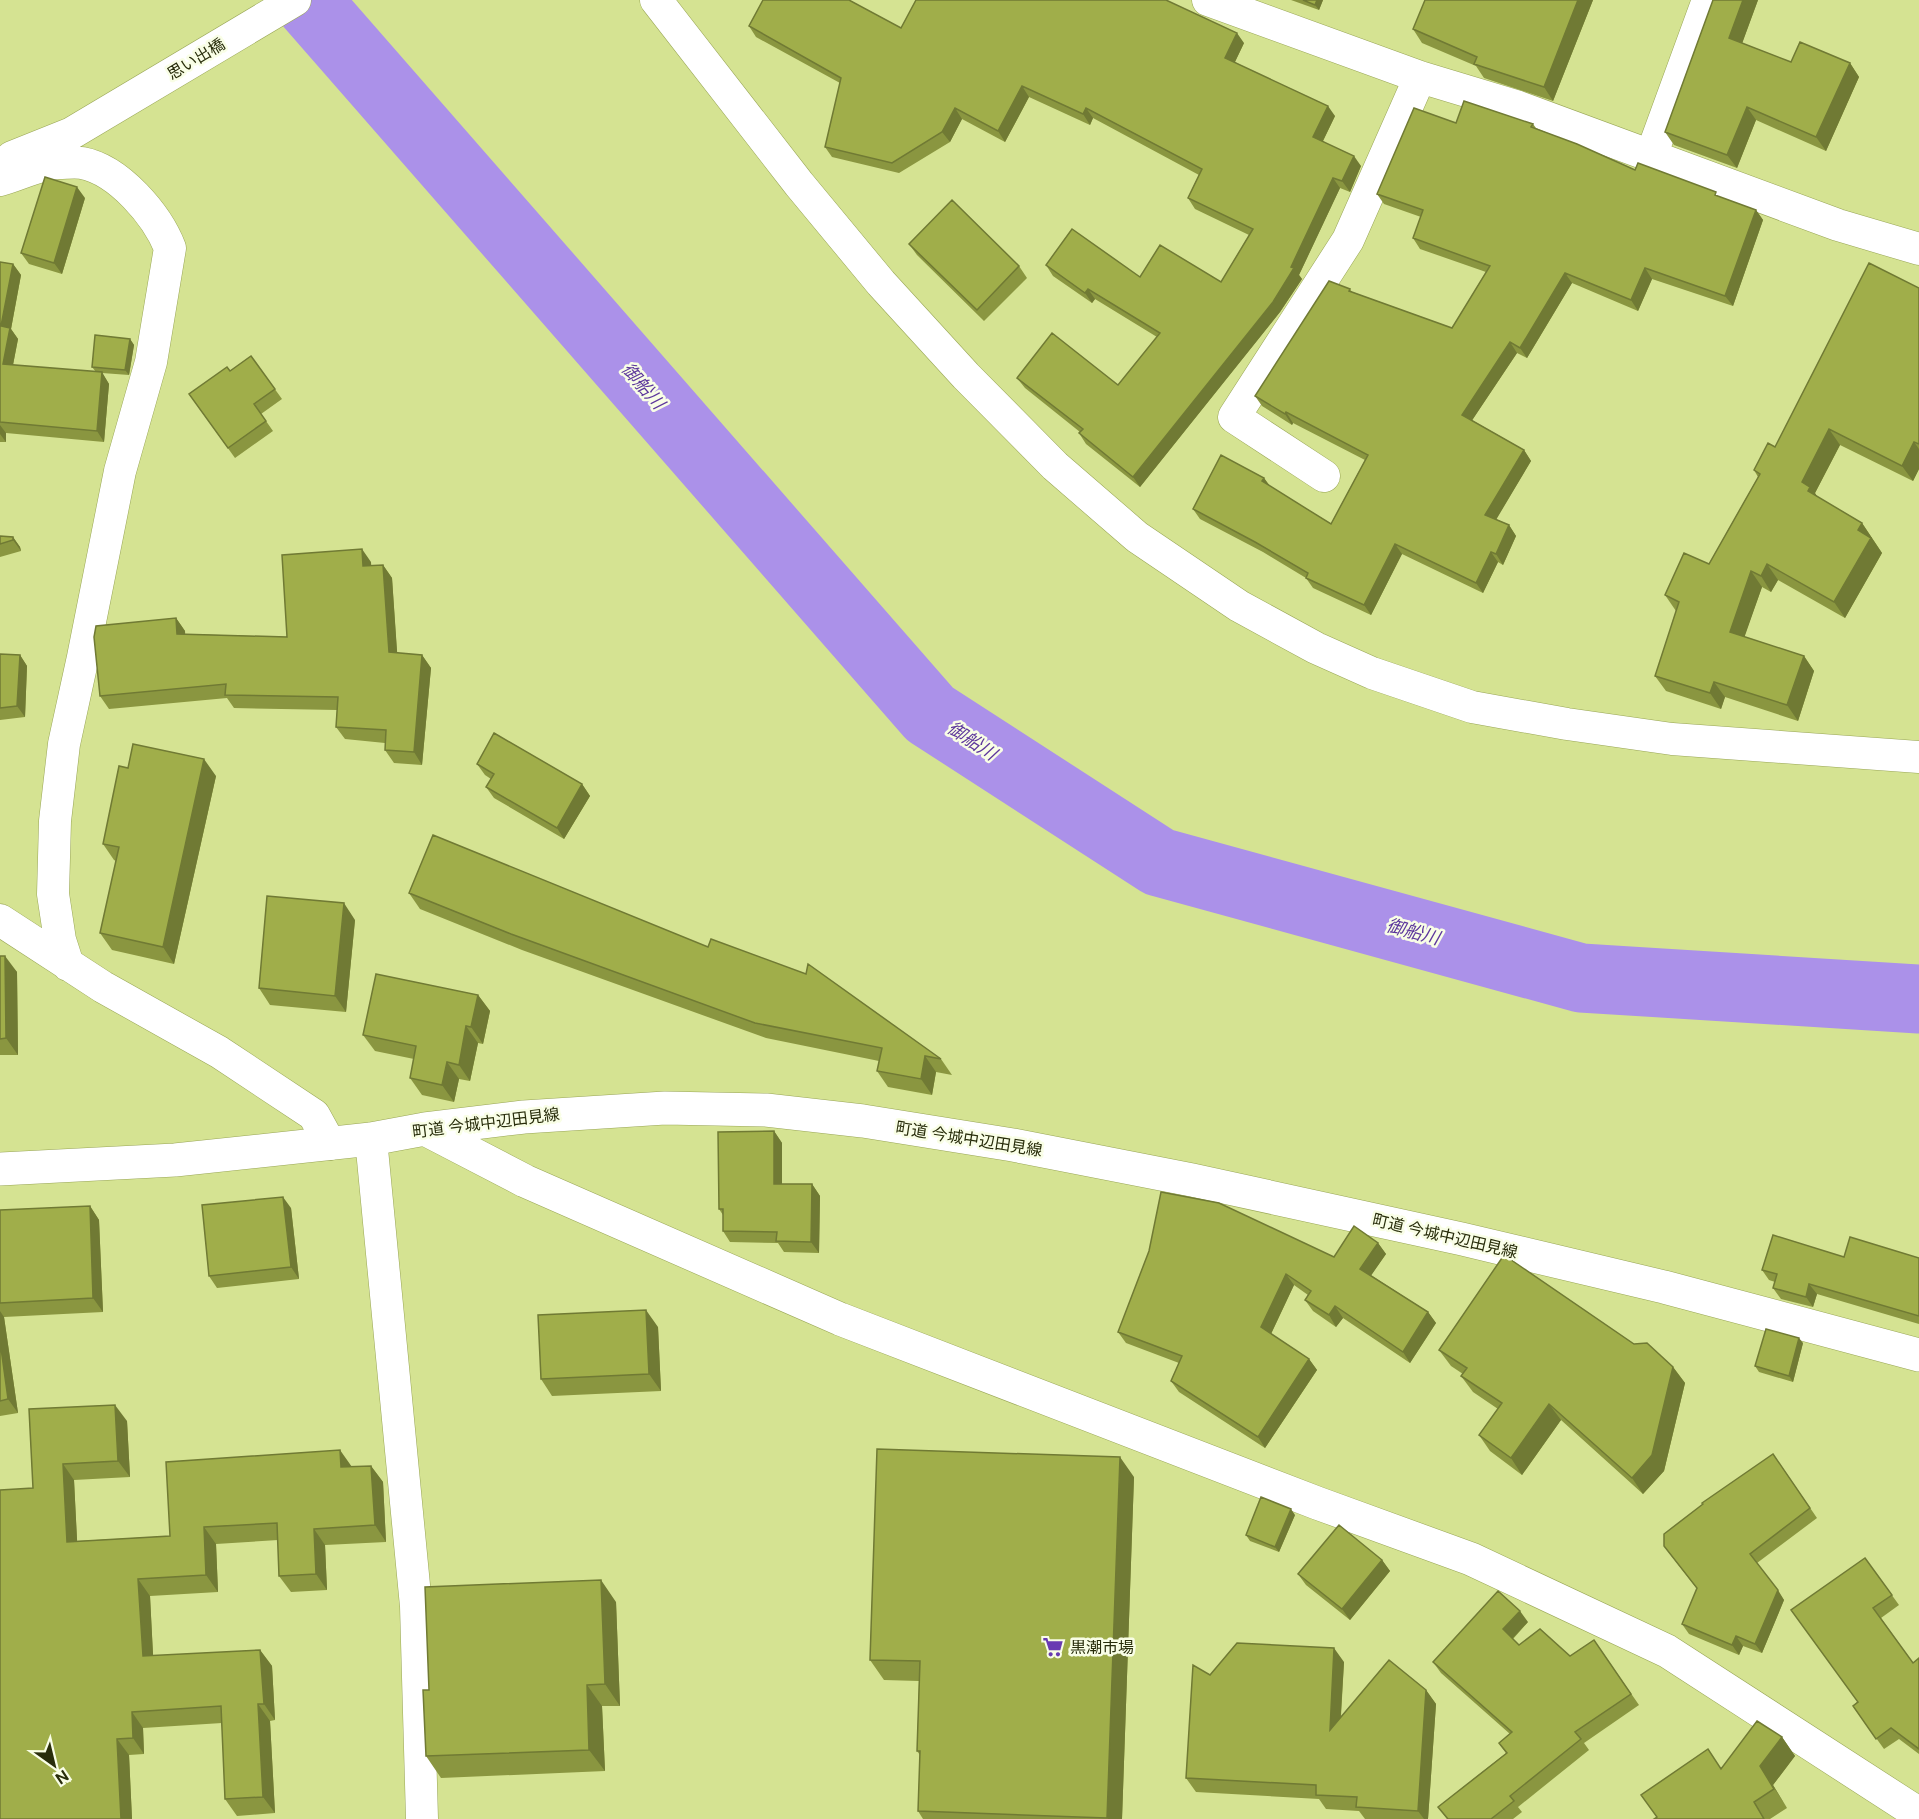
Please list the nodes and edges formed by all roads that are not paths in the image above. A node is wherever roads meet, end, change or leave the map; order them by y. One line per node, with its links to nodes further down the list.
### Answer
1 (295, 0): 7 (street, 思い出橋)
2 (656, 0): 11 (street)
3 (1208, 0): 5 (street)
4 (1707, 0): 6 (street)
5 (1420, 77): 6 (street); 10 (street)
6 (1651, 156): 9 (street)
7 (0, 161)
8 (0, 180): 13 (street)
9 (1919, 249)
10 (1324, 476)
11 (1919, 757)
12 (0, 920): 13 (street)
13 (68, 965): 16 (street)
14 (425, 1129): 15 (street, 町道 今城中辺田見線); 18 (street, 町道 今城中辺田見線); 19 (street)
15 (371, 1139): 16 (street, 町道 今城中辺田見線); 20 (street)
16 (330, 1144): 17 (street, 町道 今城中辺田見線)
17 (0, 1169)
18 (1919, 1355)
19 (1904, 1812)
20 (422, 1819)

